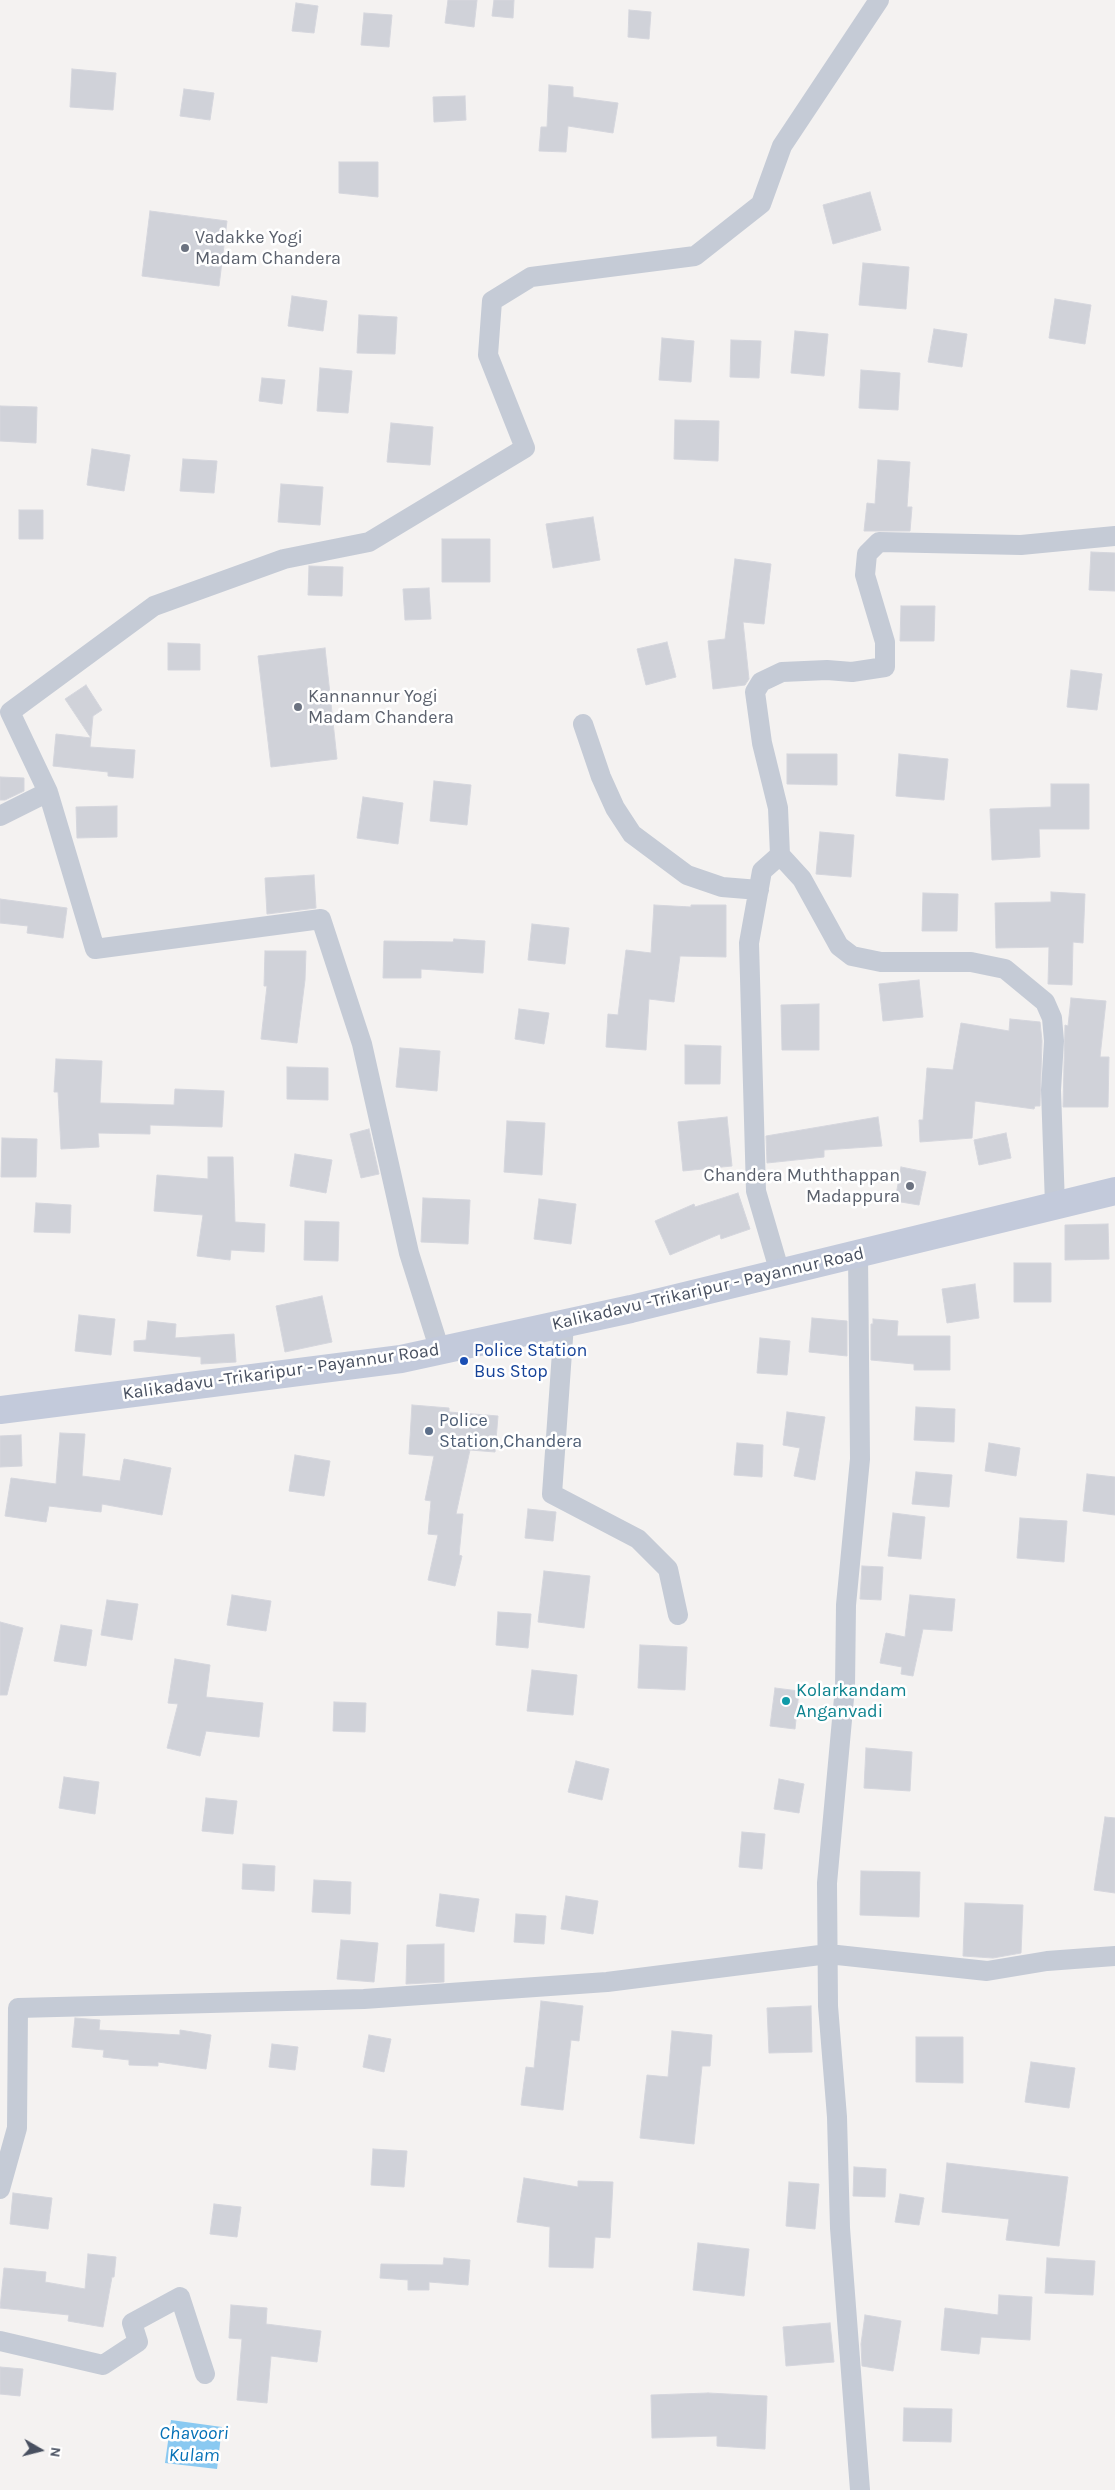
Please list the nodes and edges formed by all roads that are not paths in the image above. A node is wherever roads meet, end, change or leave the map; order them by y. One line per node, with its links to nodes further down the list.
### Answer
1 (880, 0): 4 (street)
2 (1115, 536): 6 (street)
3 (583, 724): 7 (street)
4 (48, 792): 5 (street); 13 (street)
5 (0, 816)
6 (780, 855): 7 (street); 9 (street)
7 (759, 890): 11 (street)
8 (1115, 1191): 9 (main road, Kalikadavu -Trikaripur - Payannur Road)
9 (1055, 1205): 10 (main road, Kalikadavu -Trikaripur - Payannur Road)
10 (858, 1254): 11 (main road, Kalikadavu -Trikaripur - Payannur Road); 16 (street)
11 (780, 1273): 12 (main road, Kalikadavu -Trikaripur - Payannur Road)
12 (564, 1324): 13 (main road, Kalikadavu -Trikaripur - Payannur Road); 15 (street)
13 (440, 1351): 14 (main road, Kalikadavu -Trikaripur - Payannur Road)
14 (0, 1410)
15 (678, 1615)
16 (828, 1954): 17 (street); 18 (street); 21 (street)
17 (1115, 1956)
18 (0, 2189)
19 (0, 2341): 20 (street)
20 (205, 2374)
21 (860, 2490)

